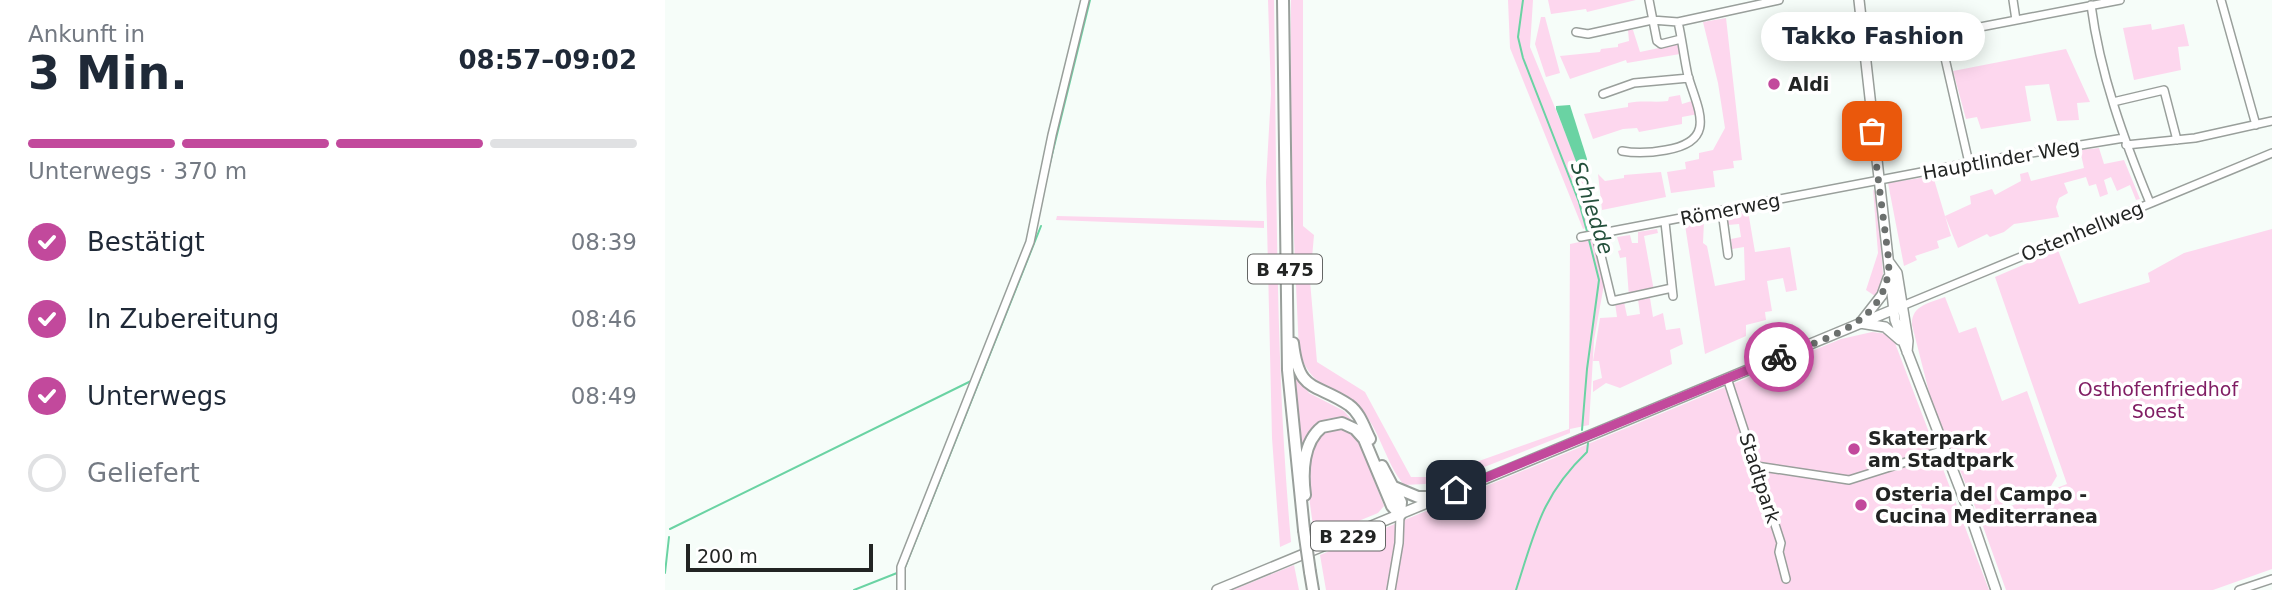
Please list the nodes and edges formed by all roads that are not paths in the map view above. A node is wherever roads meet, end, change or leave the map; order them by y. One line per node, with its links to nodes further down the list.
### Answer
1 (1085, 0): 48 (street)
2 (1283, 0): 36 (highway, B 475)
3 (1649, 0): 10 (street)
4 (1779, 0): 12 (street)
5 (1859, 0): 25 (main road)
6 (2013, 0): 11 (street)
7 (2120, 0): 9 (street)
8 (2221, 0): 19 (street)
9 (2091, 5): 11 (street); 17 (street)
10 (1652, 20): 12 (street); 13 (street); 14 (street)
11 (2016, 20): 24 (street)
12 (1678, 22): 14 (street)
13 (1576, 33)
14 (1681, 39): 15 (street)
15 (1689, 78): 16 (street); 22 (street)
16 (1603, 94)
17 (2113, 102): 20 (street); 21 (street)
18 (2272, 121): 19 (street, Hauptlinder Weg)
19 (2256, 125): 20 (street, Hauptlinder Weg)
20 (2177, 140): 21 (street, Hauptlinder Weg)
21 (2125, 141): 24 (street, Hauptlinder Weg); 26 (street)
22 (1622, 151)
23 (2272, 153): 26 (street, Ostenhellweg)
24 (1969, 163): 25 (street, Hauptlinder Weg)
25 (1878, 181): 27 (street, Römerweg); 32 (main road)
26 (2150, 204): 34 (street, Ostenhellweg)
27 (1722, 211): 28 (street, Römerweg); 31 (street)
28 (1665, 222): 29 (street, Römerweg); 29 (street)
29 (1596, 235): 30 (street, Römerweg)
30 (1581, 237)
31 (1728, 255)
32 (1889, 262): 33 (main road); 34 (main road)
33 (1889, 275): 34 (main road); 35 (main road)
34 (1898, 307): 35 (main road, B 229); 37 (main road); 38 (main road)
35 (1860, 323): 37 (main road); 39 (main road, B 229)
36 (1287, 329): 42 (highway); 45 (highway, B 475)
37 (1901, 341): 38 (main road)
38 (1907, 352): 40 (main road)
39 (1727, 378): 41 (street, Stadtpark); 43 (main road, B 229)
40 (1944, 450): 41 (street); 52 (main road)
41 (1756, 466): 46 (street, Stadtpark)
42 (1392, 485): 43 (highway); 44 (highway)
43 (1441, 497): 44 (main road, B 229)
44 (1400, 515): 45 (highway); 49 (main road, B 229); 51 (street)
45 (1303, 525): 50 (highway, B 475, bridge)
46 (1786, 579)
47 (2272, 579): 53 (street)
48 (901, 590)
49 (1217, 590)
50 (1313, 590)
51 (1391, 590)
52 (1996, 590)
53 (2239, 590)

